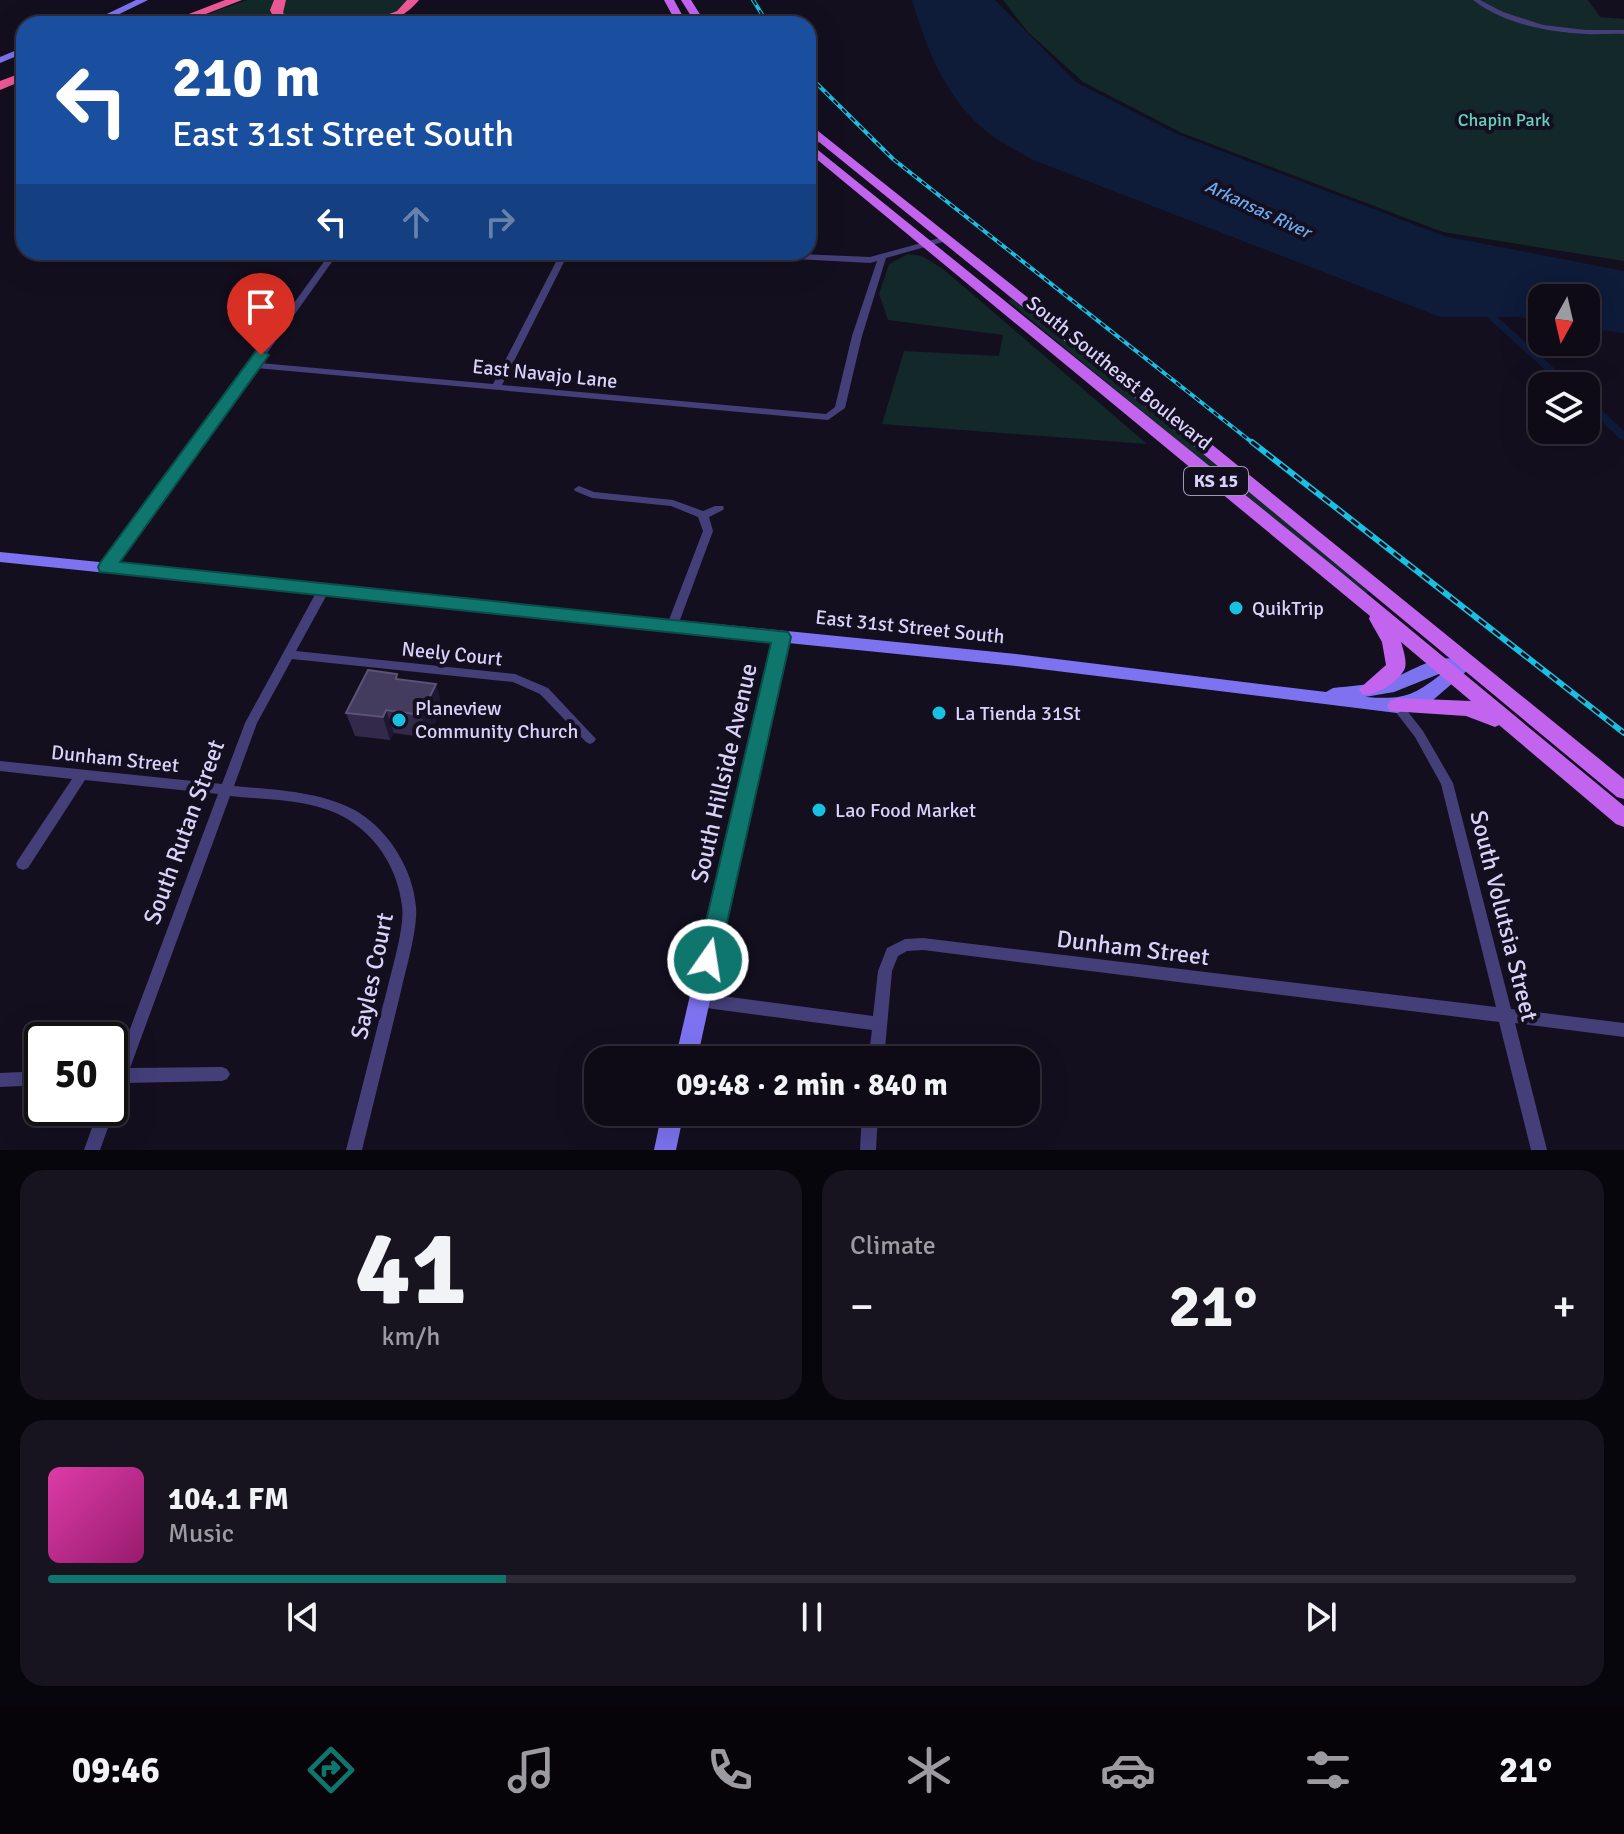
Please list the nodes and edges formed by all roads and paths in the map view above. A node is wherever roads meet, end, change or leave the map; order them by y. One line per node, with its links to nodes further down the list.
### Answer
1 (143, 0): 7 (main road)
2 (216, 0): 8 (highway)
3 (236, 0): 9 (highway)
4 (413, 0): 10 (highway)
5 (420, 0): 11 (highway)
6 (1476, 0): 12 (street)
7 (108, 16)
8 (174, 16)
9 (191, 16)
10 (393, 16)
11 (402, 16)
12 (1624, 32)
13 (816, 145): 15 (main road, South Southeast Boulevard / KS 15)
14 (816, 146): 16 (main road, South Southeast Boulevard / KS 15)
15 (947, 238): 16 (street); 33 (main road, South Southeast Boulevard / KS 15)
16 (925, 244): 18 (street); 29 (main road, South Southeast Boulevard / KS 15)
17 (816, 256): 18 (street)
18 (882, 259): 22 (street, East Navajo Lane)
19 (329, 260): 21 (street)
20 (561, 260): 22 (street)
21 (253, 365): 22 (street, East Navajo Lane); 27 (street)
22 (496, 387)
23 (579, 489): 25 (street)
24 (719, 508): 25 (street)
25 (703, 515): 30 (street)
26 (0, 557): 27 (main road, East 31st Street South)
27 (107, 567): 28 (main road, East 31st Street South)
28 (324, 589): 30 (main road, East 31st Street South); 32 (street, South Rutan Street)
29 (1364, 601): 34 (main road, South Southeast Boulevard / KS 15); 35 (main road)
30 (673, 625): 31 (main road, East 31st Street South)
31 (781, 637): 36 (main road, East 31st Street South); 46 (main road, South Hillside Avenue)
32 (288, 654): 39 (street, Neely Court); 42 (street, South Rutan Street)
33 (1467, 663): 34 (main road, East 31st Street South); 43 (main road, South Southeast Boulevard / KS 15)
34 (1447, 671): 35 (main road); 37 (main road, East 31st Street South); 38 (main road, South Southeast Boulevard / KS 15)
35 (1369, 689): 36 (main road)
36 (1324, 698): 37 (main road, East 31st Street South)
37 (1397, 706): 38 (main road); 47 (street, South Volutsia Street)
38 (1523, 734): 44 (main road, South Southeast Boulevard / KS 15)
39 (590, 739)
40 (0, 766): 41 (street, Dunham Street)
41 (81, 775): 42 (street, Dunham Street); 45 (street)
42 (226, 790): 50 (street, South Rutan Street); 61 (street, Sayles Court)
43 (1624, 791)
44 (1624, 818)
45 (23, 864)
46 (699, 1000): 48 (street); 51 (main road, South Hillside Avenue)
47 (1507, 1016): 48 (street, Dunham Street); 49 (street, Dunham Street); 64 (street, South Volutsia Street)
48 (880, 1024): 52 (street)
49 (1624, 1030)
50 (128, 1043)
51 (689, 1046)
52 (878, 1046)
53 (222, 1074): 54 (street)
54 (128, 1076)
55 (24, 1079): 56 (street)
56 (0, 1080)
57 (101, 1126): 60 (street)
58 (670, 1126): 62 (main road)
59 (869, 1126): 63 (street)
60 (92, 1150)
61 (354, 1150)
62 (665, 1150)
63 (868, 1150)
64 (1539, 1150)

